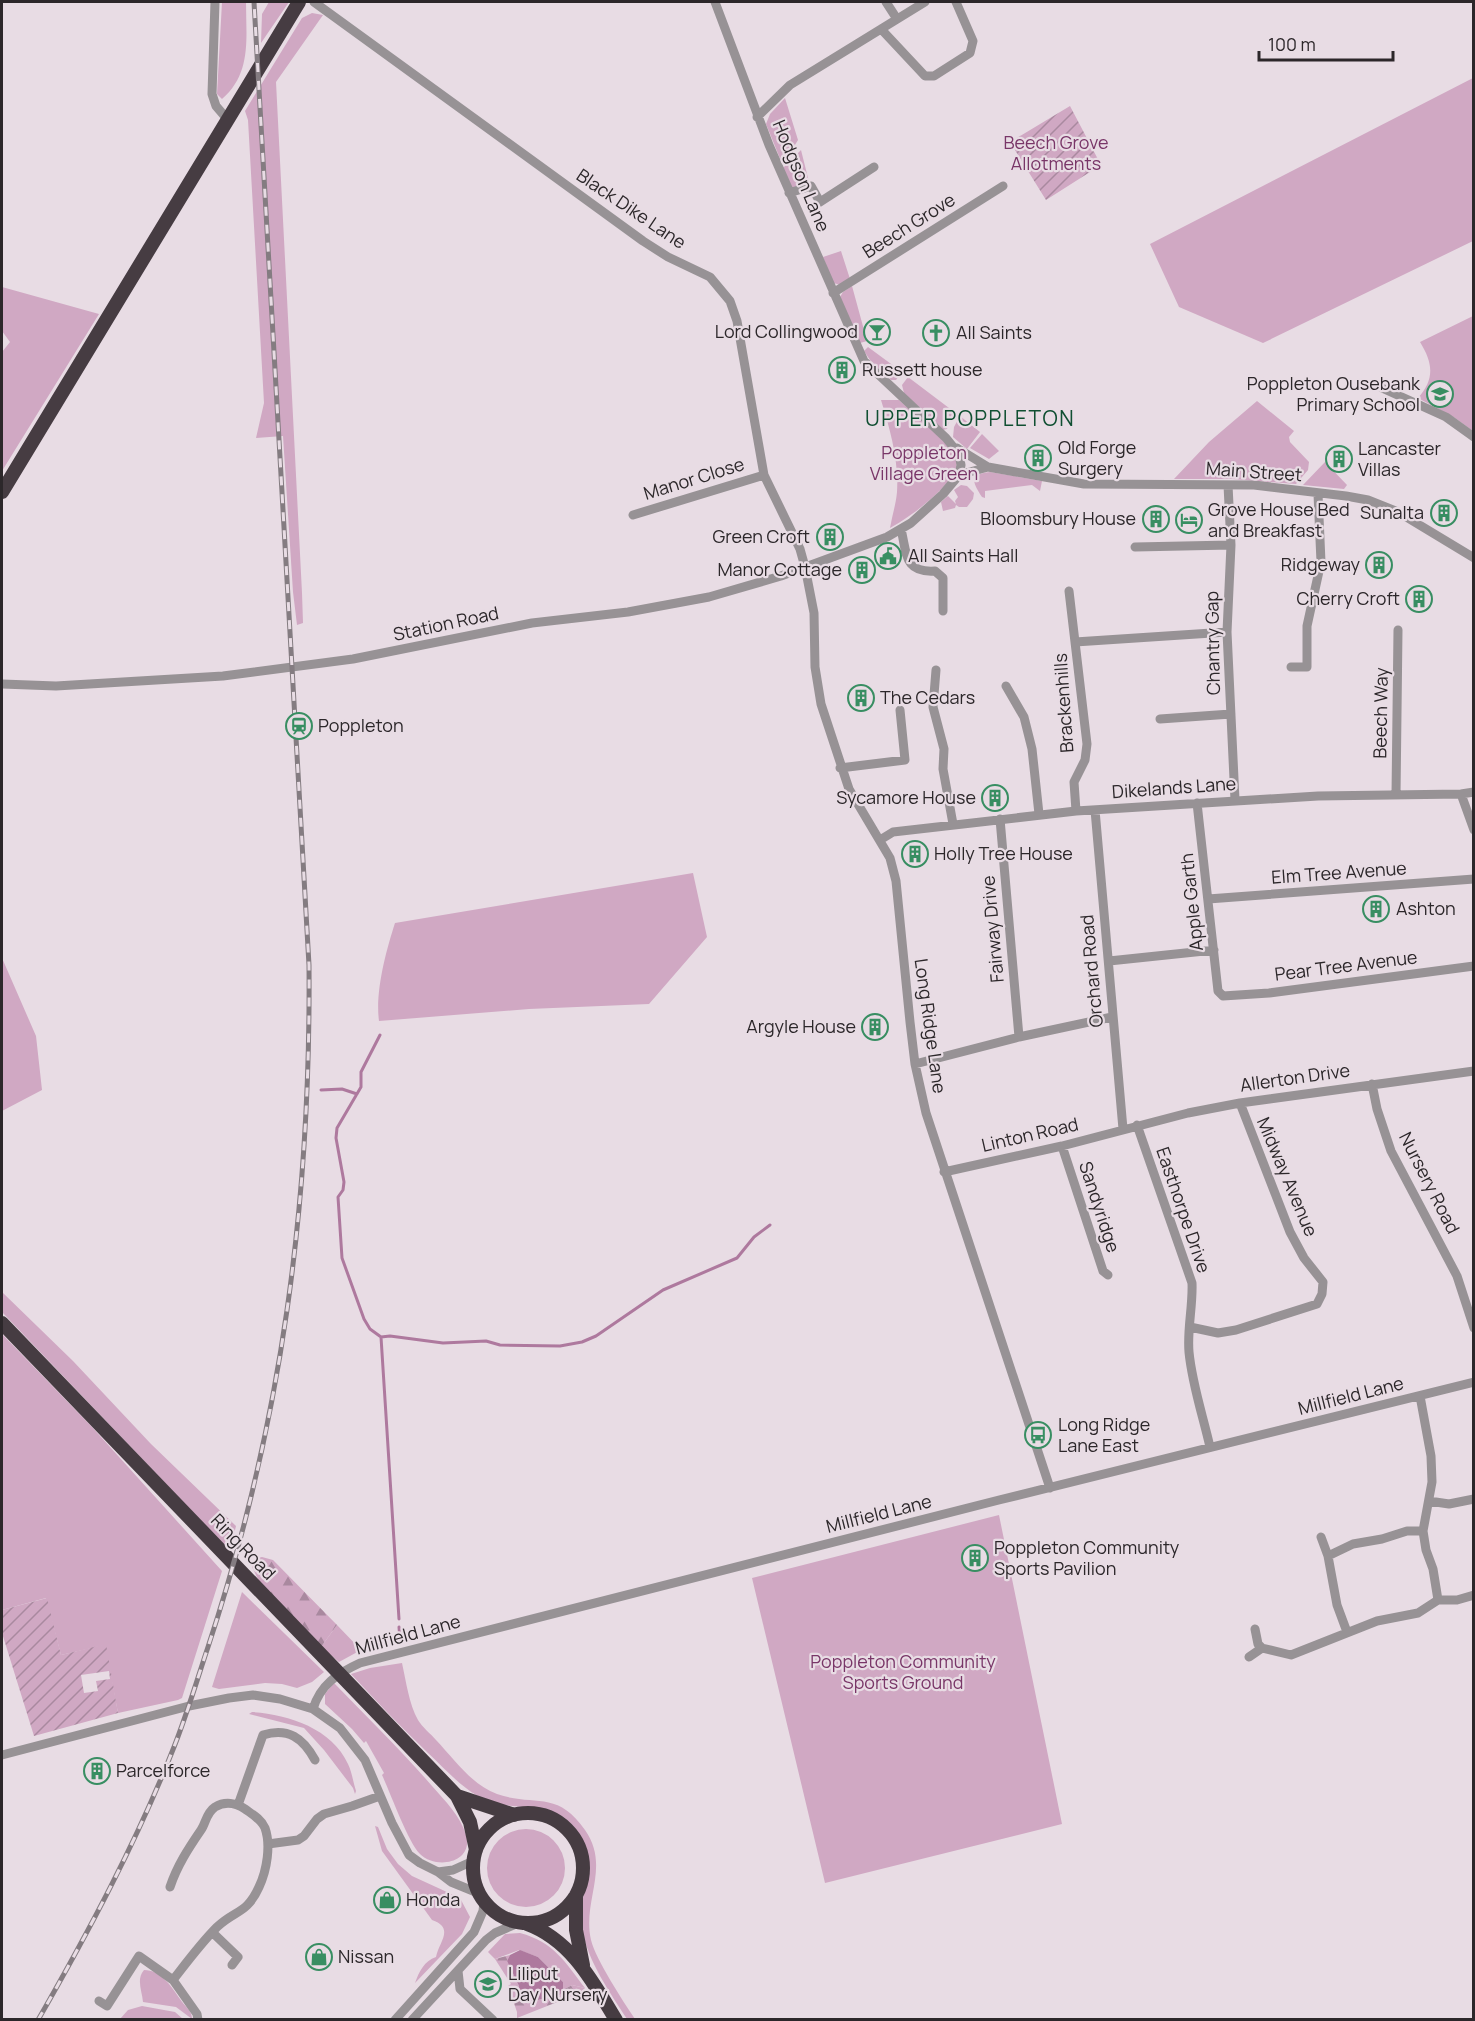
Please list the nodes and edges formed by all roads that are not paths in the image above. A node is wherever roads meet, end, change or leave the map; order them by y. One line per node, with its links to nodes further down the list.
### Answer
1 (215, 2): 11 (street)
2 (299, 2): 11 (highway)
3 (314, 2): 20 (street, Black Dike Lane)
4 (715, 2): 10 (street, Hodgson Lane)
5 (885, 2): 8 (street)
6 (925, 2): 8 (street)
7 (956, 2): 9 (street)
8 (897, 19): 9 (street)
9 (881, 28): 10 (street)
10 (758, 117): 14 (street, Hodgson Lane)
11 (228, 120): 23 (highway)
12 (874, 167): 14 (street)
13 (1003, 186): 15 (street, Beech Grove)
14 (789, 193): 15 (street, Hodgson Lane)
15 (833, 293): 18 (street, Hodgson Lane)
16 (1382, 388): 17 (street)
17 (1473, 436)
18 (954, 445): 19 (street); 21 (street)
19 (988, 467): 21 (street); 22 (street, Main Street)
20 (764, 475): 25 (street, Manor Close); 30 (street, Black Dike Lane)
21 (958, 475): 26 (street, Station Road)
22 (1228, 485): 24 (street, Main Street); 27 (street, Chantry Gap)
23 (2, 492)
24 (1318, 494): 29 (street, Main Street); 36 (street)
25 (633, 515)
26 (901, 529): 30 (street, Station Road); 32 (street)
27 (1231, 545): 28 (street); 34 (street, Chantry Gap)
28 (1135, 547)
29 (1473, 558)
30 (805, 567): 38 (street, Station Road); 43 (street, Long Ridge Lane)
31 (1069, 591): 35 (street, Brackenhills)
32 (944, 611)
33 (1398, 630): 46 (street, Beech Way)
34 (1227, 632): 35 (street); 41 (street, Chantry Gap)
35 (1076, 642): 50 (street, Brackenhills)
36 (1291, 667)
37 (936, 670): 53 (street)
38 (2, 684)
39 (1006, 686): 51 (street)
40 (900, 710): 43 (street)
41 (1231, 714): 42 (street); 47 (street, Chantry Gap)
42 (1160, 719)
43 (840, 768): 55 (street, Long Ridge Lane)
44 (1473, 792): 45 (street, Dikelands Lane)
45 (1461, 794): 46 (street, Dikelands Lane); 54 (street)
46 (1396, 795): 47 (street, Dikelands Lane)
47 (1235, 800): 48 (street, Dikelands Lane)
48 (1197, 803): 49 (street, Dikelands Lane); 57 (street, Apple Garth)
49 (1095, 810): 50 (street, Dikelands Lane); 59 (street, Orchard Road)
50 (1076, 811): 51 (street, Dikelands Lane)
51 (1039, 814): 52 (street, Dikelands Lane)
52 (1000, 819): 53 (street, Dikelands Lane); 63 (street, Fairway Drive)
53 (953, 824): 55 (street, Dikelands Lane)
54 (1473, 830)
55 (880, 840): 64 (street, Long Ridge Lane)
56 (1473, 879): 57 (street, Elm Tree Avenue)
57 (1208, 899): 58 (street, Apple Garth)
58 (1214, 950): 59 (street); 61 (street, Apple Garth)
59 (1109, 961): 62 (street, Orchard Road)
60 (1473, 966): 61 (street, Pear Tree Avenue)
61 (1223, 996)
62 (1112, 1017): 63 (street); 69 (street, Orchard Road)
63 (1019, 1037): 64 (street)
64 (915, 1064): 71 (street, Long Ridge Lane)
65 (1473, 1071): 66 (street, Allerton Drive)
66 (1372, 1084): 67 (street, Allerton Drive); 75 (street, Nursery Road)
67 (1240, 1103): 68 (street, Allerton Drive); 74 (street, Midway Avenue)
68 (1137, 1125): 69 (street, Allerton Drive); 74 (street, Easthorpe Drive)
69 (1123, 1129): 70 (street, Linton Road)
70 (1062, 1146): 71 (street, Linton Road); 72 (street, Sandyridge)
71 (945, 1172): 79 (street, Long Ridge Lane)
72 (1108, 1275)
73 (2, 1323): 95 (highway, Ring Road)
74 (1190, 1327): 78 (street, Easthorpe Drive)
75 (1473, 1328)
76 (1473, 1382): 77 (street, Millfield Lane)
77 (1420, 1395): 78 (street, Millfield Lane); 81 (street)
78 (1210, 1447): 79 (street, Millfield Lane)
79 (1050, 1488): 91 (street, Millfield Lane)
80 (1473, 1499): 81 (street)
81 (1429, 1502): 82 (street)
82 (1423, 1531): 84 (street); 86 (street)
83 (1321, 1537): 84 (street)
84 (1328, 1556): 88 (street)
85 (1473, 1595): 86 (street)
86 (1438, 1600): 88 (street)
87 (1255, 1629): 89 (street)
88 (1347, 1632): 89 (street)
89 (1262, 1648): 90 (street)
90 (1250, 1657)
91 (313, 1709): 92 (street); 94 (street)
92 (2, 1755)
93 (315, 1760): 96 (street)
94 (380, 1796): 98 (street); 100 (street)
95 (457, 1796): 97 (highway, Ring Road); 99 (highway, Ring Road)
96 (238, 1804): 98 (street); 101 (street)
97 (514, 1815): 99 (highway); 102 (highway)
98 (268, 1844): 105 (street)
99 (475, 1855): 100 (street); 103 (highway)
100 (438, 1872): 103 (street)
101 (182, 1887)
102 (576, 1895): 104 (highway); 107 (highway)
103 (481, 1898): 104 (highway); 112 (street)
104 (522, 1923): 107 (highway); 108 (street)
105 (212, 1932): 106 (street); 109 (street)
106 (232, 1965)
107 (583, 1967): 115 (highway)
108 (458, 1971): 113 (street); 114 (street)
109 (173, 1980): 110 (street); 111 (street)
110 (99, 2001)
111 (198, 2019)
112 (395, 2019)
113 (412, 2019)
114 (493, 2019)
115 (616, 2019)

